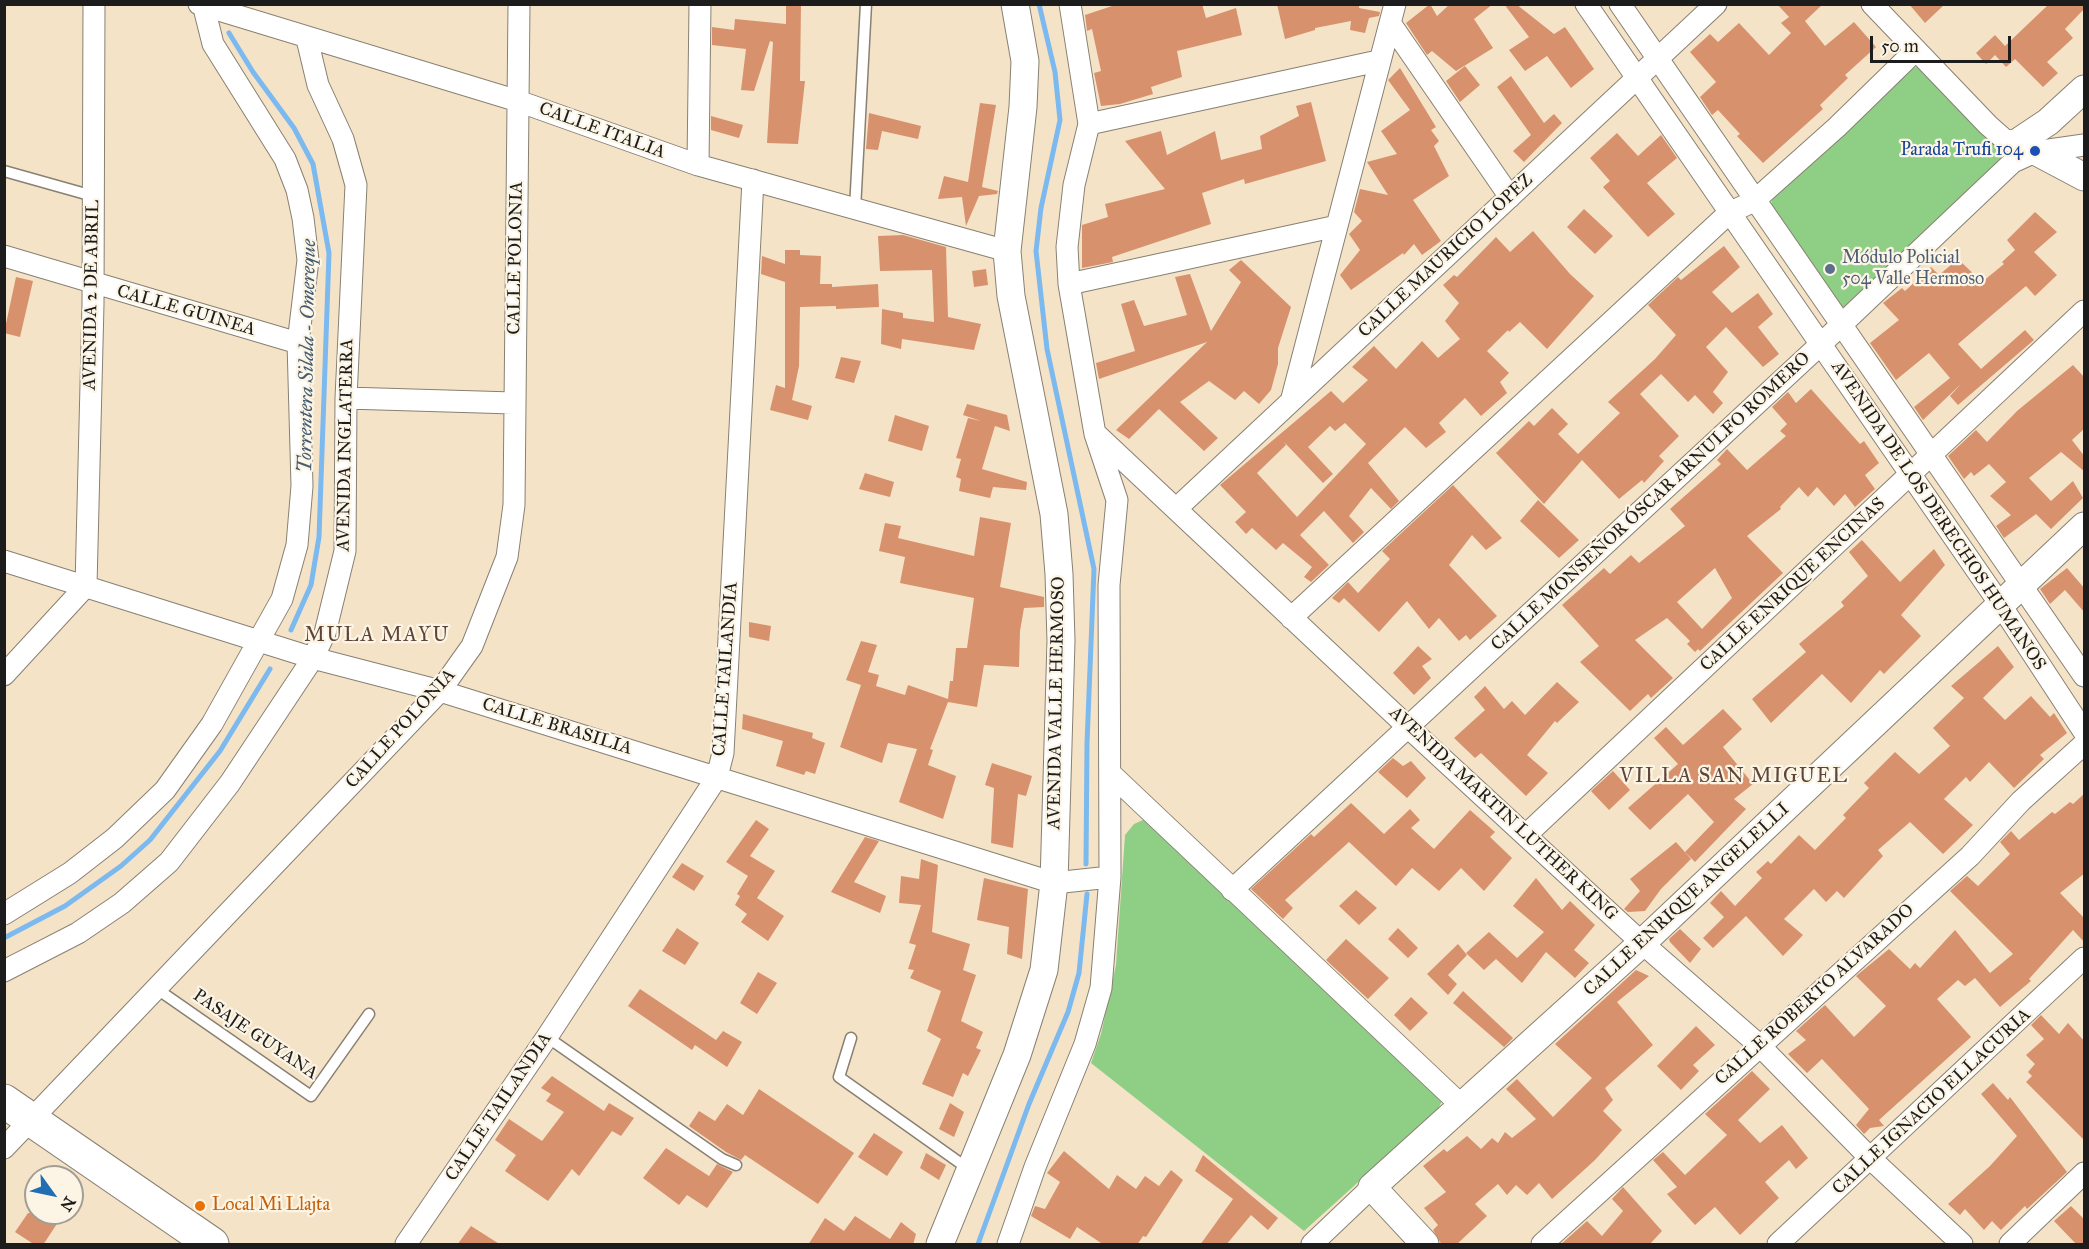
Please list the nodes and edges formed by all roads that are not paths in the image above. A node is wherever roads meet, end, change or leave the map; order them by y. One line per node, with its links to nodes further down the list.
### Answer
1 (94, 4): 27 (street, AVENIDA 2 DE ABRIL)
2 (519, 4): 19 (street, CALLE POLONIA)
3 (700, 4): 23 (street)
4 (866, 4): 30 (lane)
5 (1015, 4): 33 (street, AVENIDA VALLE HERMOSO)
6 (1070, 4): 20 (street)
7 (1586, 4): 17 (street, AVENIDA DE LOS DERECHOS HUMANOS)
8 (1620, 4): 15 (street, AVENIDA DE LOS DERECHOS HUMANOS)
9 (1716, 4): 15 (street, CALLE MAURICIO LOPEZ)
10 (1872, 4): 14 (street)
11 (201, 5): 13 (street, CALLE ITALIA); 39 (street)
12 (1392, 14): 16 (street); 28 (street)
13 (307, 39): 19 (street, CALLE ITALIA); 41 (street, AVENIDA INGLATERRA)
14 (1916, 50): 22 (street); 29 (street)
15 (1656, 60): 17 (street, CALLE MAURICIO LOPEZ); 29 (street, AVENIDA DE LOS DERECHOS HUMANOS)
16 (1378, 61): 20 (street); 32 (street)
17 (1636, 80): 28 (street, CALLE MAURICIO LOPEZ); 31 (street, AVENIDA DE LOS DERECHOS HUMANOS)
18 (2085, 89): 22 (street)
19 (518, 101): 23 (street, CALLE ITALIA); 43 (street, CALLE POLONIA)
20 (1089, 124): 36 (street)
21 (2085, 145): 22 (street, CALLE MONSEÑOR ÓSCAR ARNULFO ROMERO)
22 (2026, 147): 25 (street); 38 (street, CALLE MONSEÑOR ÓSCAR ARNULFO ROMERO)
23 (698, 165): 26 (street, CALLE ITALIA)
24 (4, 171): 27 (lane)
25 (2085, 177)
26 (753, 180): 30 (street, CALLE ITALIA); 64 (street, CALLE TAILANDIA)
27 (93, 196): 35 (street, AVENIDA 2 DE ABRIL)
28 (1510, 197): 42 (street, CALLE MAURICIO LOPEZ)
29 (1754, 201): 31 (street); 38 (street, AVENIDA DE LOS DERECHOS HUMANOS)
30 (855, 209): 33 (street, CALLE ITALIA)
31 (1729, 213): 40 (street, AVENIDA DE LOS DERECHOS HUMANOS); 53 (street)
32 (1337, 225): 36 (street); 42 (street)
33 (1007, 251): 67 (street, AVENIDA VALLE HERMOSO)
34 (4, 256): 35 (street, CALLE GUINEA)
35 (93, 284): 39 (street, CALLE GUINEA); 50 (street, AVENIDA 2 DE ABRIL)
36 (1069, 284): 44 (street)
37 (2085, 311): 45 (street, CALLE ENRIQUE ENCINAS)
38 (1840, 324): 40 (street, CALLE MONSEÑOR ÓSCAR ARNULFO ROMERO); 45 (street, AVENIDA DE LOS DERECHOS HUMANOS)
39 (298, 343): 54 (street)
40 (1821, 344): 46 (street, AVENIDA DE LOS DERECHOS HUMANOS); 60 (street, CALLE MONSEÑOR ÓSCAR ARNULFO ROMERO)
41 (346, 398): 43 (street); 56 (street, AVENIDA INGLATERRA)
42 (1292, 399): 47 (street, CALLE MAURICIO LOPEZ)
43 (513, 403): 59 (street, CALLE POLONIA)
44 (1095, 434): 47 (street, AVENIDA MARTIN LUTHER KING); 63 (street)
45 (1930, 456): 46 (street, CALLE ENRIQUE ENCINAS); 51 (street, AVENIDA DE LOS DERECHOS HUMANOS)
46 (1910, 475): 52 (street, AVENIDA DE LOS DERECHOS HUMANOS); 65 (street, CALLE ENRIQUE ENCINAS)
47 (1177, 508): 53 (street, AVENIDA MARTIN LUTHER KING)
48 (2085, 526): 51 (street, CALLE ENRIQUE ANGELELLI)
49 (4, 561): 50 (street, CALLE BRASILIA)
50 (86, 586): 54 (street, CALLE BRASILIA); 57 (street)
51 (2021, 586): 52 (street, CALLE ENRIQUE ANGELELLI); 55 (street, AVENIDA DE LOS DERECHOS HUMANOS)
52 (2002, 607): 61 (street, AVENIDA DE LOS DERECHOS HUMANOS); 70 (street, CALLE ENRIQUE ANGELELLI)
53 (1291, 618): 60 (street, AVENIDA MARTIN LUTHER KING)
54 (260, 640): 56 (street, CALLE BRASILIA); 69 (street)
55 (2077, 653): 58 (street, AVENIDA DE LOS DERECHOS HUMANOS)
56 (313, 658): 59 (street, CALLE BRASILIA); 72 (street, AVENIDA INGLATERRA)
57 (4, 675)
58 (2085, 676)
59 (440, 691): 64 (street, CALLE BRASILIA); 73 (street, CALLE POLONIA)
60 (1408, 727): 65 (street, AVENIDA MARTIN LUTHER KING); 68 (street, CALLE MONSEÑOR ÓSCAR ARNULFO ROMERO)
61 (2085, 732)
62 (2085, 744): 77 (street, CALLE ROBERTO ALVARADO)
63 (1111, 774): 66 (street); 68 (street)
64 (717, 777): 67 (street, CALLE BRASILIA); 75 (street, CALLE TAILANDIA)
65 (1527, 834): 70 (street, AVENIDA MARTIN LUTHER KING)
66 (1110, 878): 67 (street, CALLE BRASILIA); 90 (street)
67 (1054, 883): 83 (street, AVENIDA VALLE HERMOSO)
68 (1232, 890): 79 (street)
69 (4, 914)
70 (1642, 943): 77 (street, AVENIDA MARTIN LUTHER KING); 79 (street, CALLE ENRIQUE ANGELELLI)
71 (2085, 958): 81 (street, CALLE IGNACIO ELLACURIA)
72 (4, 972)
73 (157, 988): 74 (lane, PASAJE GUYANA); 80 (street, CALLE POLONIA)
74 (369, 1014)
75 (547, 1037): 82 (lane); 88 (street, CALLE TAILANDIA)
76 (851, 1038): 83 (lane)
77 (1759, 1046): 81 (street, AVENIDA MARTIN LUTHER KING); 93 (street, CALLE ROBERTO ALVARADO)
78 (4, 1101): 80 (highway)
79 (1461, 1105): 85 (street, CALLE ENRIQUE ANGELELLI)
80 (15, 1132): 86 (highway); 87 (highway)
81 (1871, 1159): 94 (street, CALLE IGNACIO ELLACURIA); 95 (street, AVENIDA MARTIN LUTHER KING)
82 (736, 1165)
83 (970, 1170): 89 (street, AVENIDA VALLE HERMOSO)
84 (2085, 1173): 96 (street)
85 (1372, 1187): 91 (street, CALLE ENRIQUE ANGELELLI); 92 (street)
86 (180, 1245)
87 (212, 1245)
88 (406, 1245)
89 (940, 1245)
90 (1008, 1245)
91 (1312, 1245)
92 (1425, 1245)
93 (1542, 1245)
94 (1778, 1245)
95 (1962, 1245)
96 (2010, 1245)

